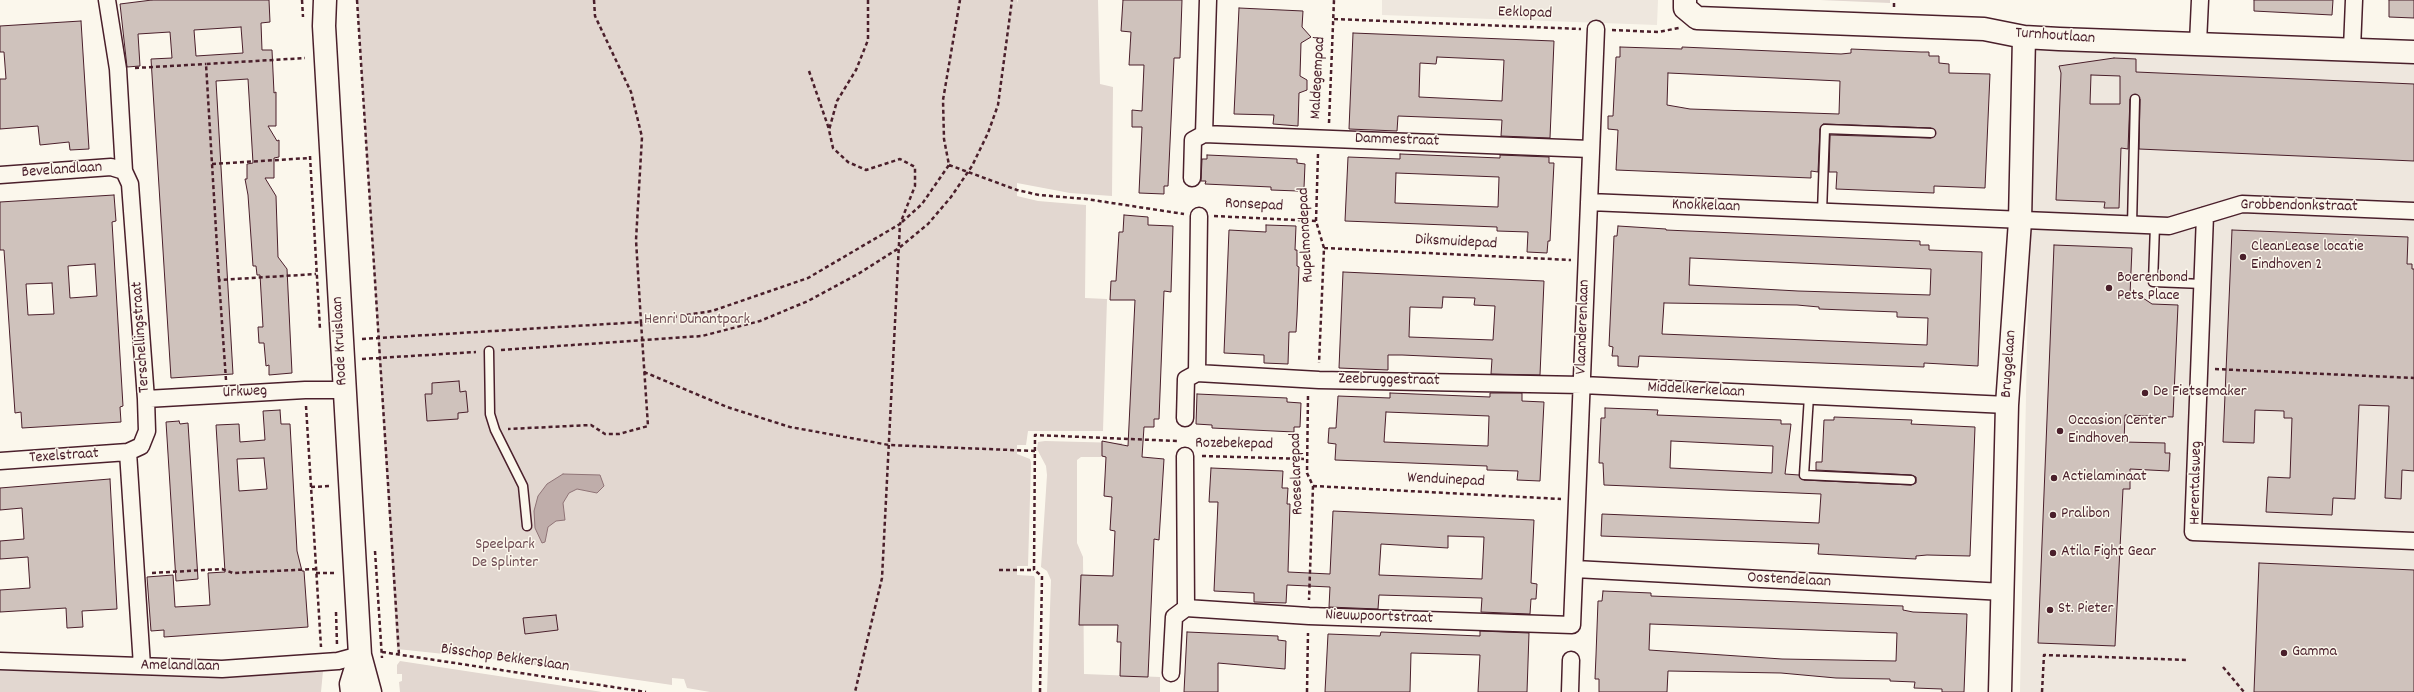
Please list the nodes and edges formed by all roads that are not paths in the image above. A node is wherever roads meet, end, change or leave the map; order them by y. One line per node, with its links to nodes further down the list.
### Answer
1 (107, 0): 18 (street, Terschellingstraat)
2 (318, 0): 8 (street, Rode Kruislaan)
3 (325, 0): 8 (street, Rode Kruislaan)
4 (1208, 0): 16 (street)
5 (1685, 0): 10 (street, Turnhoutlaan)
6 (2200, 0): 11 (street)
7 (2354, 0): 12 (street)
8 (324, 26): 33 (street, Rode Kruislaan)
9 (1596, 29): 17 (street, Vlaanderenlaan)
10 (2024, 37): 11 (street, Turnhoutlaan); 26 (street, Bruggelaan)
11 (2198, 43): 12 (street, Turnhoutlaan)
12 (2352, 50): 13 (street, Turnhoutlaan)
13 (2414, 52)
14 (2135, 98): 27 (lane)
15 (1930, 133): 23 (lane)
16 (1204, 134): 17 (street, Dammestraat); 20 (street)
17 (1590, 149): 21 (street, Vlaanderenlaan)
18 (124, 172): 19 (street, Bevelandlaan); 35 (street, Terschellingstraat)
19 (0, 175)
20 (1192, 178)
21 (1589, 202): 23 (street, Knokkelaan); 32 (street, Vlaanderenlaan)
22 (2414, 211): 25 (street, Grobbendonkstraat)
23 (1822, 212): 26 (street, Knokkelaan)
24 (1195, 215): 31 (street)
25 (2205, 215): 28 (street, Grobbendonkstraat); 29 (street, Herentalsweg)
26 (2020, 221): 27 (street, Grobbendonkstraat); 36 (street, Bruggelaan)
27 (2132, 225): 28 (street, Grobbendonkstraat)
28 (2155, 225): 29 (lane)
29 (2202, 284): 43 (street, Herentalsweg)
30 (489, 351): 42 (lane)
31 (1197, 373): 32 (street, Zeebruggestraat); 37 (street)
32 (1582, 385): 34 (street, Middelkerkelaan); 44 (street, Vlaanderenlaan)
33 (343, 390): 35 (street, Urkweg); 48 (street, Rode Kruislaan)
34 (1809, 396): 36 (street, Middelkerkelaan); 41 (lane)
35 (146, 399): 38 (street, Terschellingstraat)
36 (2007, 405): 45 (street, Bruggelaan)
37 (1185, 418)
38 (128, 452): 40 (street, Texelstraat); 51 (street)
39 (1185, 456): 46 (street)
40 (0, 461)
41 (1911, 480)
42 (527, 526)
43 (2414, 541)
44 (1575, 569): 45 (street, Oostendelaan); 47 (street, Vlaanderenlaan)
45 (2004, 592): 56 (street, Bruggelaan)
46 (1186, 608): 47 (street, Nieuwpoortstraat); 52 (street)
47 (1572, 625)
48 (360, 655): 51 (street, Amelandlaan); 53 (street, Rode Kruislaan); 54 (street, Rode Kruislaan)
49 (1571, 660): 55 (street)
50 (0, 661): 51 (street, Amelandlaan)
51 (142, 666)
52 (1171, 673)
53 (352, 692)
54 (370, 692)
55 (1570, 692)
56 (2000, 692)

